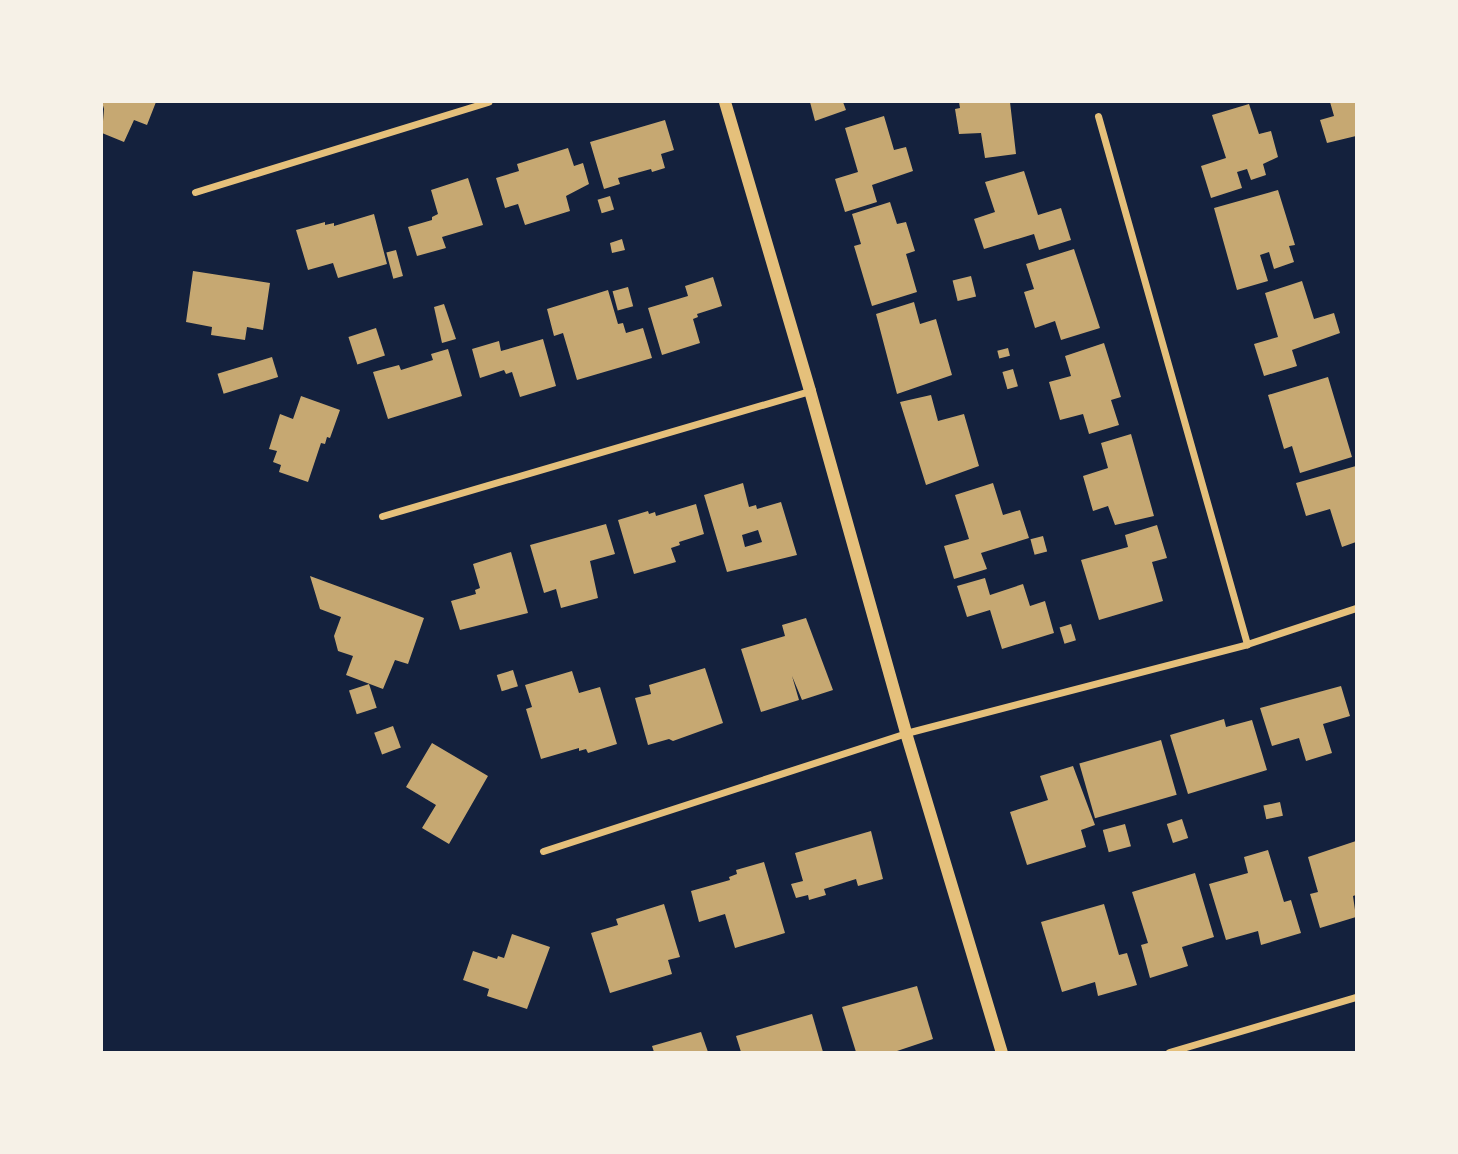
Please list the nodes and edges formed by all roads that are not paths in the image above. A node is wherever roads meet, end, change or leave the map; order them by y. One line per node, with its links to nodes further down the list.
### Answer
1 (488, 102): 4 (street)
2 (725, 102): 5 (street)
3 (1098, 116): 8 (street)
4 (195, 192)
5 (810, 391): 6 (street); 9 (street)
6 (382, 516)
7 (1356, 608): 8 (street)
8 (1247, 644): 9 (street)
9 (906, 733): 10 (street); 12 (street)
10 (543, 851)
11 (1356, 998): 13 (street)
12 (1002, 1052)
13 (1169, 1052)

